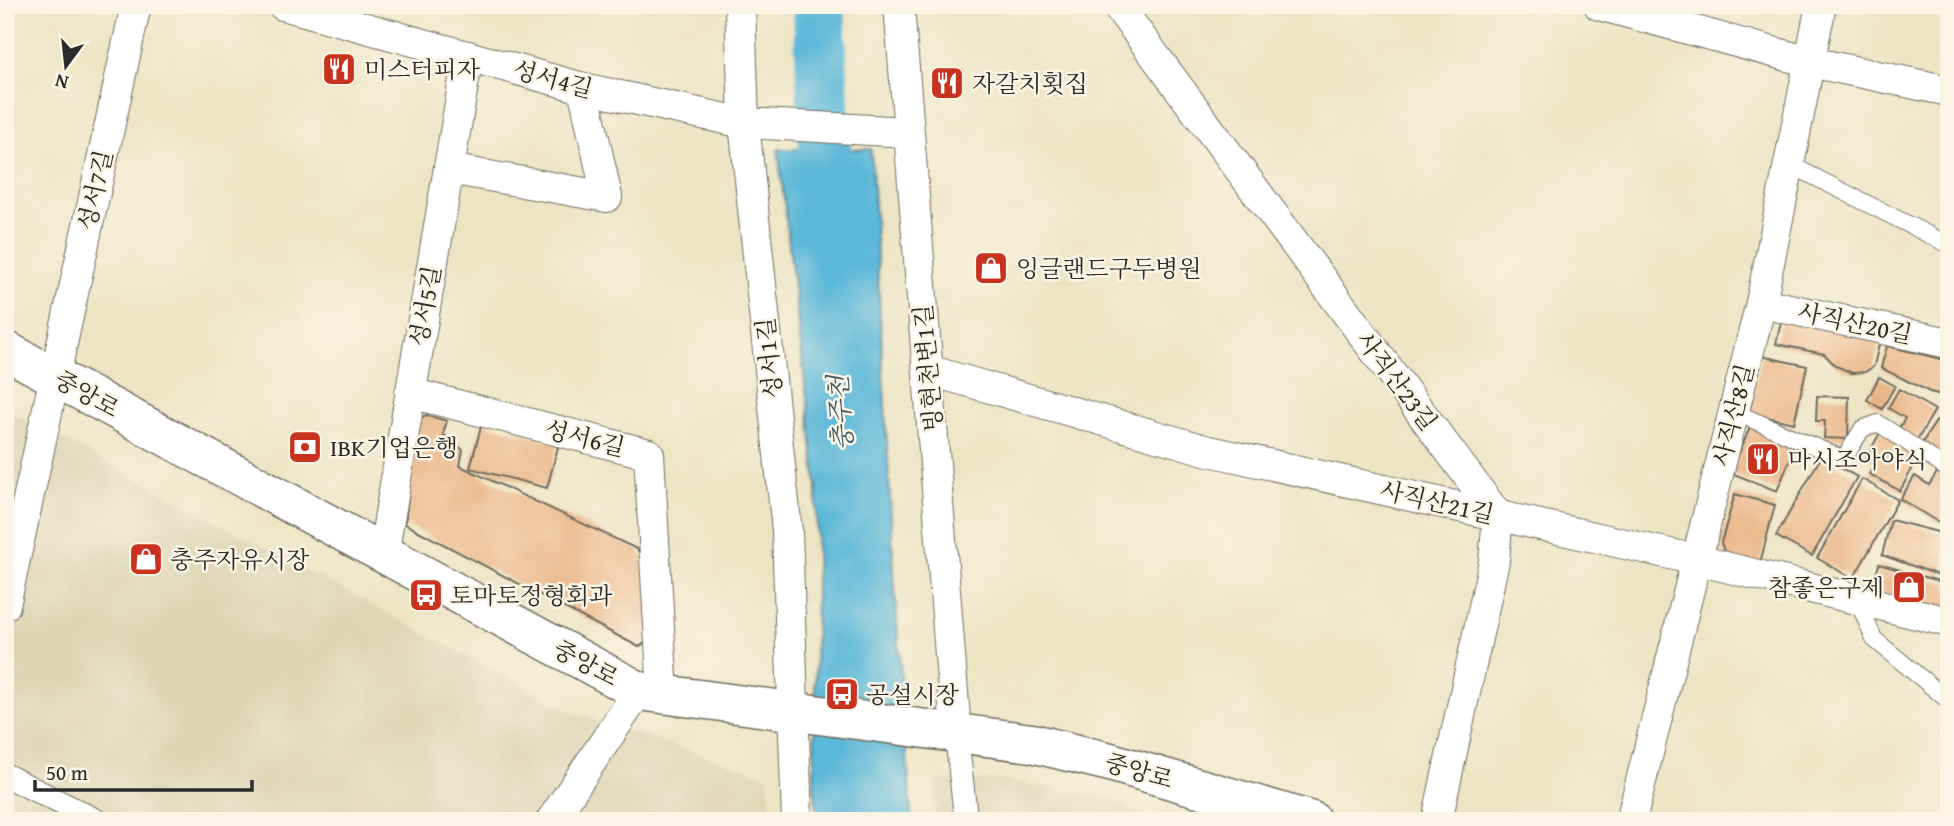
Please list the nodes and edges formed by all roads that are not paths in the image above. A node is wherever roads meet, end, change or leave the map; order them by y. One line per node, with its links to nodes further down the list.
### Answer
1 (136, 5): 21 (street, 성서7길)
2 (283, 5): 8 (street, 성서4길)
3 (740, 5): 12 (street, 성서1길)
4 (899, 5): 13 (street, 빙현천변1길)
5 (1117, 5): 25 (street, 사직산23길)
6 (1599, 5): 9 (street)
7 (1821, 5): 9 (street, 사직산8길)
8 (468, 56): 10 (street, 성서4길); 15 (street, 성서5길)
9 (1810, 62): 11 (street); 14 (street, 사직산8길)
10 (583, 88): 12 (street, 성서4길); 15 (street)
11 (1949, 91)
12 (744, 123): 13 (street, 성서4길); 33 (street, 성서1길)
13 (906, 132): 20 (street, 빙현천변1길)
14 (1789, 164): 16 (lane); 17 (street, 사직산8길)
15 (449, 169): 22 (street, 성서5길)
16 (1949, 246)
17 (1761, 303): 18 (street, 사직산20길); 23 (street, 사직산8길)
18 (1949, 343)
19 (5, 350): 21 (main road, 중앙로)
20 (928, 370): 25 (street, 사직산21길); 34 (street, 빙현천변1길)
21 (53, 375): 26 (main road, 중앙로); 29 (street, 성서7길)
22 (410, 393): 26 (street, 성서5길); 31 (street, 성서6길)
23 (1734, 412): 24 (lane); 27 (street, 사직산8길)
24 (1949, 470)
25 (1497, 516): 27 (street, 사직산21길); 37 (street)
26 (383, 555): 31 (main road, 중앙로)
27 (1697, 560): 28 (street, 사직산21길); 44 (street, 사직산8길)
28 (1857, 599): 30 (street, 사직산21길); 32 (lane)
29 (5, 605)
30 (1949, 622)
31 (651, 693): 33 (main road, 중앙로); 39 (street)
32 (1949, 701)
33 (801, 713): 34 (main road, 중앙로); 40 (street, 성서1길)
34 (945, 730): 36 (main road, 중앙로); 41 (street)
35 (5, 775): 38 (street)
36 (1228, 796): 42 (main road); 43 (main road, 중앙로)
37 (1436, 817)
38 (97, 821)
39 (551, 821)
40 (797, 821)
41 (966, 821)
42 (1268, 821)
43 (1312, 821)
44 (1631, 821)

